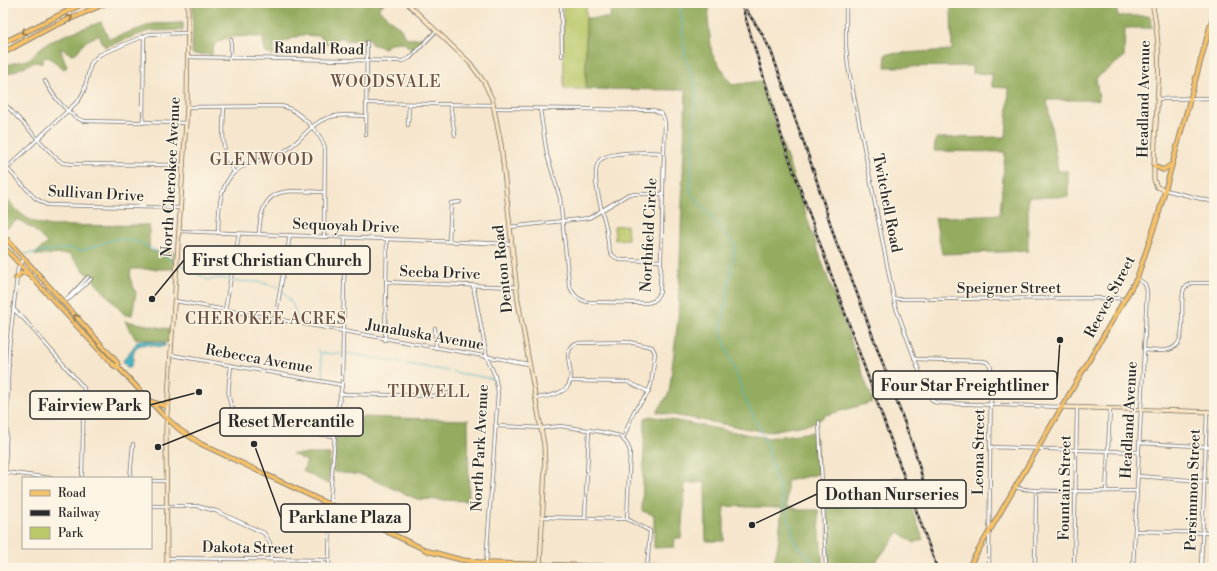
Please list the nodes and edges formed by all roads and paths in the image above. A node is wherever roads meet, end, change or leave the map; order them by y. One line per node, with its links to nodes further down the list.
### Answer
1 (84, 3): 10 (highway)
2 (94, 3): 3 (highway)
3 (106, 3): 11 (highway, one-way to 3)
4 (188, 3): 13 (street, North Cherokee Avenue)
5 (407, 3): 12 (street, Denton Road)
6 (561, 3): 19 (street)
7 (846, 3): 84 (street, Twitchell Road)
8 (1152, 3): 26 (street, Headland Avenue)
9 (1214, 12): 24 (main road, Reeves Street)
10 (42, 22): 11 (highway); 17 (highway, one-way to 17)
11 (47, 29): 18 (highway)
12 (436, 31): 22 (street, Randall Road); 32 (street, Denton Road)
13 (189, 33): 14 (street); 20 (street, North Cherokee Avenue)
14 (144, 36): 35 (street); 37 (street)
15 (231, 40): 21 (street)
16 (367, 42): 22 (street)
17 (3, 43)
18 (3, 54)
19 (562, 56)
20 (188, 57): 21 (street, Randall Road); 33 (street, North Cherokee Avenue)
21 (231, 58): 22 (street, Randall Road)
22 (367, 60): 28 (street)
23 (45, 81): 35 (street)
24 (1190, 98): 25 (street); 26 (street); 47 (main road, Reeves Street)
25 (1214, 98)
26 (1158, 99): 48 (street, Headland Avenue)
27 (3, 102): 43 (street)
28 (366, 103): 29 (street, Northfield Circle); 36 (street)
29 (409, 104): 30 (street, Northfield Circle); 39 (street)
30 (450, 104): 32 (street, Northfield Circle); 42 (street)
31 (224, 107): 33 (street); 40 (street); 51 (street)
32 (494, 107): 34 (street, Northfield Circle); 60 (street, Denton Road)
33 (187, 108): 38 (street, North Cherokee Avenue)
34 (540, 108): 44 (street, Northfield Circle); 59 (street, Northfield Circle)
35 (69, 111): 37 (street); 43 (street)
36 (366, 116): 40 (street); 41 (street)
37 (143, 123): 38 (street)
38 (186, 123): 46 (street, North Cherokee Avenue)
39 (408, 125)
40 (312, 128): 51 (street); 53 (street)
41 (366, 135)
42 (455, 135)
43 (38, 139): 46 (street); 49 (street)
44 (664, 153): 54 (street, Northfield Circle); 58 (street)
45 (3, 164): 49 (street, Sullivan Drive)
46 (183, 165): 57 (street, North Cherokee Avenue)
47 (1172, 165): 48 (main road); 52 (main road, Reeves Street)
48 (1154, 166): 52 (street, Headland Avenue)
49 (7, 168): 50 (street); 57 (street, Sullivan Drive)
50 (3, 172)
51 (234, 172): 62 (street)
52 (1165, 190): 56 (street); 79 (main road, Reeves Street)
53 (324, 192): 64 (street); 67 (street)
54 (662, 194): 58 (street); 74 (street, Northfield Circle)
55 (460, 202): 70 (street)
56 (1214, 202)
57 (181, 208): 61 (street, North Cherokee Avenue)
58 (602, 211): 59 (street); 74 (street)
59 (563, 222): 60 (street); 74 (street, Northfield Circle)
60 (510, 227): 71 (street, Denton Road)
61 (179, 231): 62 (street, Sequoyah Drive); 86 (street, North Cherokee Avenue)
62 (218, 233): 63 (street, Sequoyah Drive)
63 (239, 233): 64 (street, Sequoyah Drive); 90 (street)
64 (259, 234): 66 (street, Sequoyah Drive)
65 (3, 235): 73 (main road)
66 (290, 235): 67 (street, Sequoyah Drive); 91 (street)
67 (324, 236): 68 (street, Sequoyah Drive)
68 (345, 237): 69 (street, Sequoyah Drive); 93 (street)
69 (387, 239): 70 (street, Sequoyah Drive); 80 (street)
70 (449, 241): 71 (street, Sequoyah Drive)
71 (512, 244): 83 (street, Denton Road)
72 (3, 246): 75 (main road)
73 (24, 259): 75 (street); 85 (main road)
74 (661, 261)
75 (19, 263): 76 (main road); 77 (street)
76 (29, 274): 77 (main road); 88 (main road)
77 (16, 278): 89 (street)
78 (90, 278): 85 (street)
79 (1137, 278): 87 (main road, Reeves Street); 96 (street, Headland Avenue)
80 (386, 282): 82 (street, Seeba Drive); 94 (street)
81 (1214, 283): 96 (street)
82 (473, 285): 83 (street, Seeba Drive); 98 (street, North Park Avenue)
83 (516, 287): 100 (street, Denton Road)
84 (894, 300): 87 (street, Speigner Street); 99 (street, Twitchell Road)
85 (64, 301): 88 (street); 104 (main road, one-way to 85)
86 (175, 301): 90 (street, Junaluska Avenue); 97 (street, North Cherokee Avenue)
87 (1124, 301): 114 (main road, Reeves Street)
88 (59, 306): 104 (main road)
89 (13, 309): 102 (street); 139 (street)
90 (225, 310): 91 (street, Junaluska Avenue)
91 (274, 319): 93 (street, Junaluska Avenue)
92 (436, 328): 95 (street)
93 (343, 331): 94 (street, Junaluska Avenue); 106 (street)
94 (386, 340): 95 (street, Junaluska Avenue)
95 (436, 348): 98 (street, Junaluska Avenue)
96 (1144, 350): 117 (street, Headland Avenue)
97 (172, 355): 103 (street, Rebecca Avenue); 112 (street, North Cherokee Avenue)
98 (487, 357): 100 (street, Junaluska Avenue); 122 (street, North Park Avenue)
99 (914, 359): 113 (street, Twitchell Road); 113 (street, Leona Street)
100 (529, 364): 110 (street, Denton Road)
101 (3, 365): 102 (street)
102 (9, 365): 136 (street)
103 (231, 366): 106 (street, Rebecca Avenue); 125 (street)
104 (119, 368): 111 (main road)
105 (570, 381): 107 (street); 107 (street); 110 (street)
106 (342, 385): 109 (street)
107 (649, 392): 126 (street)
108 (448, 393): 109 (street)
109 (341, 394): 125 (street)
110 (536, 398): 123 (street, Denton Road)
111 (150, 401): 112 (main road); 120 (main road)
112 (169, 401): 120 (street, North Cherokee Avenue)
113 (991, 404): 114 (street); 129 (street, Leona Street)
114 (1062, 407): 115 (street); 132 (main road, Reeves Street)
115 (1077, 407): 116 (street); 133 (street, Fountain Street)
116 (1110, 409): 117 (street); 134 (street)
117 (1141, 410): 118 (street); 127 (street, Headland Avenue)
118 (1207, 412): 119 (street); 130 (street, Persimmon Street)
119 (1214, 412)
120 (167, 419): 142 (street, North Cherokee Avenue); 152 (main road)
121 (819, 422): 176 (street)
122 (495, 426): 123 (street); 166 (street, North Park Avenue)
123 (541, 427): 124 (street); 153 (street, Denton Road)
124 (589, 430): 126 (street); 154 (street)
125 (335, 436): 152 (street)
126 (623, 439): 155 (street)
127 (1140, 443): 130 (street); 135 (street, Headland Avenue)
128 (132, 444): 140 (street)
129 (990, 447): 132 (street); 156 (street, Leona Street)
130 (1205, 447): 131 (street); 143 (street, Persimmon Street)
131 (1214, 447)
132 (1038, 448): 133 (street); 145 (main road, Reeves Street)
133 (1077, 450): 134 (street); 147 (street, Fountain Street)
134 (1107, 451): 135 (street); 148 (street)
135 (1139, 452): 137 (street, Headland Avenue)
136 (4, 472): 138 (street); 160 (street)
137 (1138, 476): 143 (street); 149 (street, Headland Avenue)
138 (43, 477)
139 (82, 477)
140 (130, 477)
141 (152, 481): 142 (street)
142 (167, 481): 151 (street, North Cherokee Avenue)
143 (1204, 481): 144 (street); 158 (street, Persimmon Street)
144 (1214, 482)
145 (1015, 487): 146 (street); 156 (main road, Reeves Street)
146 (1036, 490): 147 (street); 179 (street)
147 (1076, 490): 148 (street); 180 (street, Fountain Street)
148 (1106, 491): 149 (street)
149 (1137, 491): 157 (street, Headland Avenue)
150 (152, 506): 151 (street)
151 (167, 506): 161 (street, North Cherokee Avenue); 163 (street)
152 (330, 506): 165 (street); 166 (main road)
153 (542, 517): 154 (street); 167 (street, Denton Road)
154 (585, 518): 155 (street)
155 (627, 519): 174 (street)
156 (990, 531): 168 (street, Leona Street); 177 (main road, Reeves Street)
157 (1135, 531): 158 (street); 181 (street, Headland Avenue)
158 (1202, 533): 159 (street); 182 (street, Persimmon Street)
159 (1214, 533)
160 (3, 543)
161 (167, 558): 162 (street, Dakota Street); 169 (street, North Cherokee Avenue)
162 (222, 559): 163 (street, Dakota Street); 170 (street)
163 (271, 560): 164 (street, Dakota Street)
164 (275, 560): 165 (street, Dakota Street); 171 (street)
165 (329, 560): 172 (street)
166 (486, 563): 167 (main road); 173 (street, North Park Avenue)
167 (540, 565): 174 (main road)
168 (989, 567): 178 (street)
169 (167, 568)
170 (221, 568)
171 (275, 568)
172 (329, 568)
173 (486, 568)
174 (647, 568): 175 (main road)
175 (672, 568)
176 (826, 568)
177 (968, 568)
178 (1023, 568)
179 (1035, 568)
180 (1074, 568)
181 (1132, 568)
182 (1201, 568)

